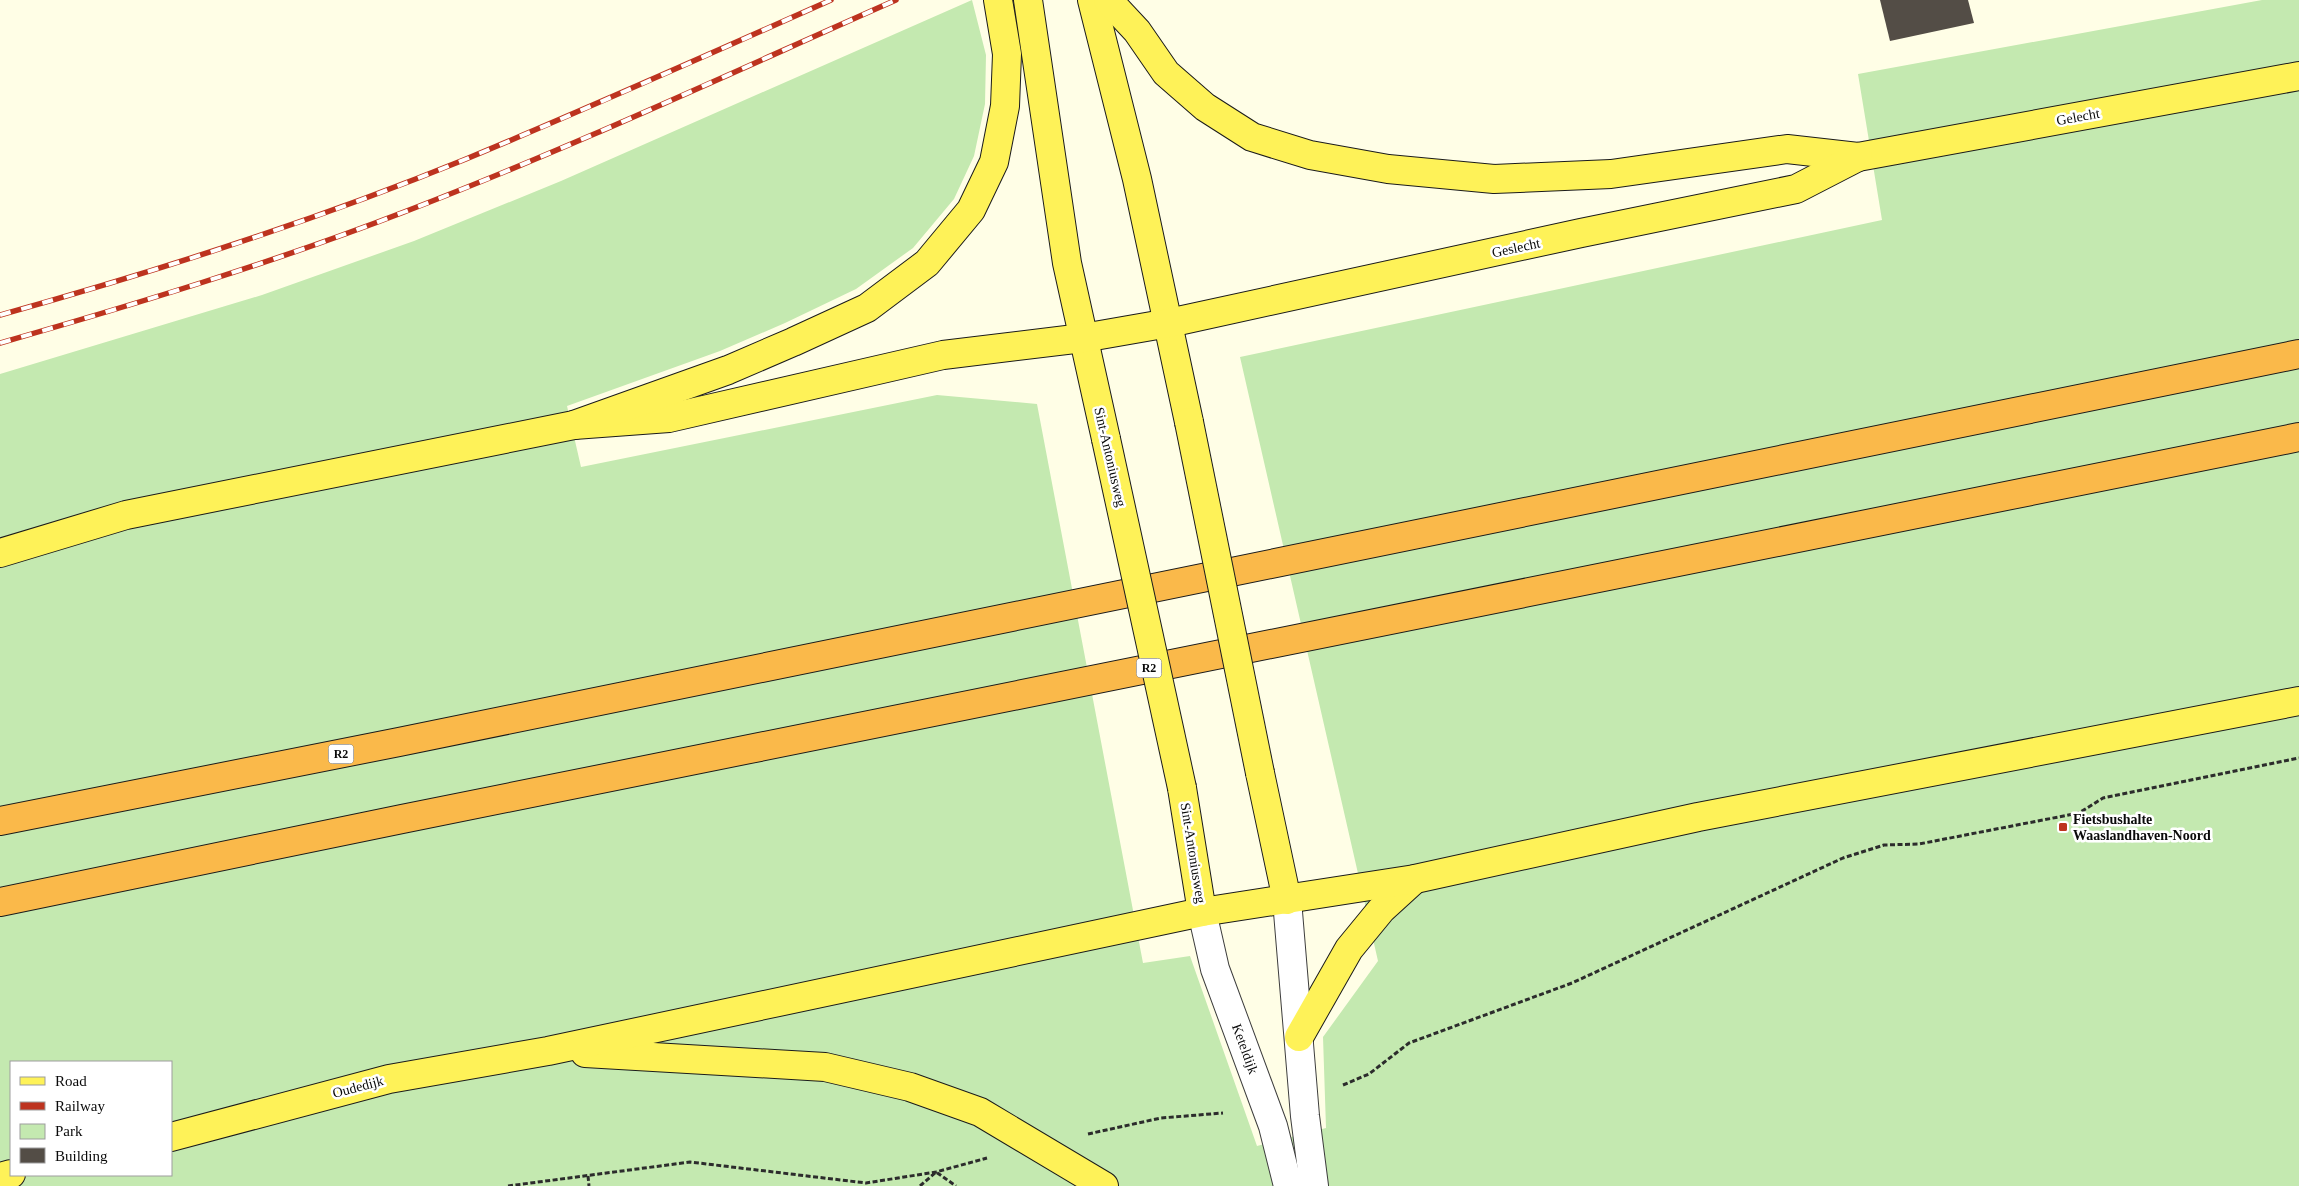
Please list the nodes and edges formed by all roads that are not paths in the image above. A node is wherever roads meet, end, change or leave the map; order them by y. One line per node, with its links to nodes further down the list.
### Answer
1 (1092, 0): 7 (main road)
2 (1108, 0): 6 (main road)
3 (1030, 5): 8 (main road, Sint-Antoniusweg)
4 (999, 11): 10 (main road)
5 (2299, 76): 6 (main road, Gelecht)
6 (1858, 157): 7 (main road, Geslecht)
7 (1169, 323): 8 (main road, Geslecht); 16 (main road, bridge)
8 (1082, 338): 10 (main road, Geslecht); 18 (main road, Sint-Antoniusweg, bridge)
9 (2299, 354): 14 (highway, R2)
10 (574, 425): 12 (main road)
11 (2299, 437): 17 (highway, R2)
12 (0, 553)
13 (2299, 701): 15 (main road)
14 (0, 821)
15 (1415, 879): 16 (main road); 19 (main road)
16 (1287, 900): 18 (main road); 19 (street)
17 (0, 902)
18 (1202, 912): 20 (main road); 23 (street, Keteldijk)
19 (1300, 1037): 24 (street)
20 (548, 1051): 21 (main road, Oudedijk); 22 (main road)
21 (172, 1138)
22 (1104, 1186)
23 (1288, 1186)
24 (1314, 1186)

